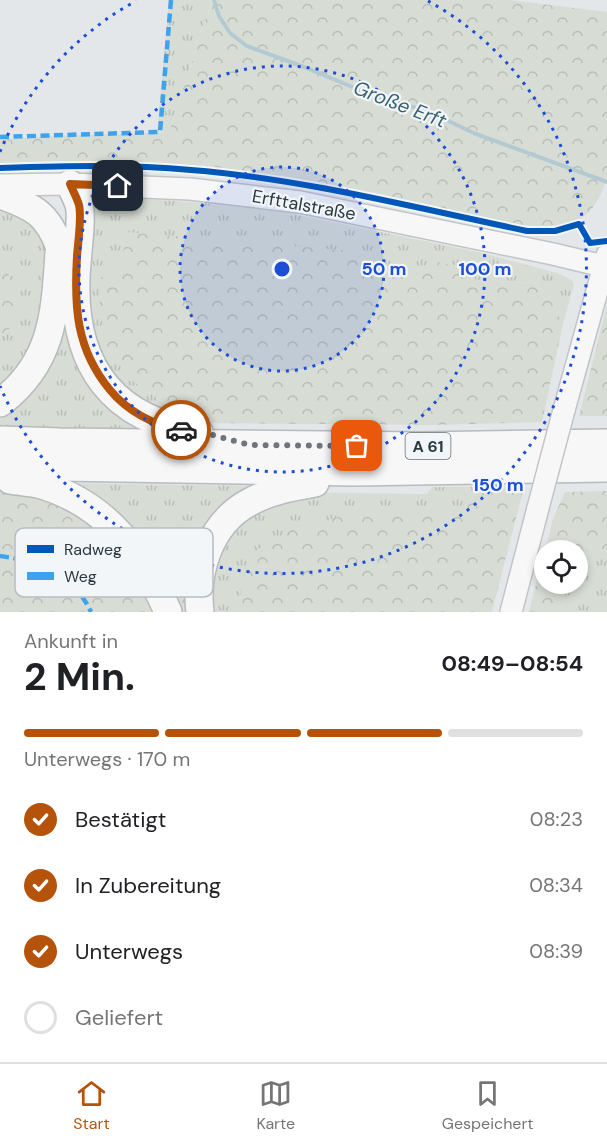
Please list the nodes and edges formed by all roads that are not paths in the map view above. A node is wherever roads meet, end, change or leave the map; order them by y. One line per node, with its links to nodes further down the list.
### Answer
1 (70, 184): 2 (main road, Erfttalstraße); 4 (highway); 5 (main road, Erfttalstraße); 9 (highway)
2 (0, 185)
3 (0, 195): 4 (highway)
4 (60, 248): 6 (highway)
5 (605, 260): 20 (main road, bridge)
6 (0, 403)
7 (0, 440): 9 (highway, A 61)
8 (607, 443): 9 (highway, A 61)
9 (250, 445)
10 (0, 466): 12 (highway, A 61)
11 (607, 468): 12 (highway, A 61)
12 (354, 472): 15 (highway)
13 (0, 479): 14 (highway)
14 (114, 528)
15 (213, 541)
16 (161, 597): 18 (highway)
17 (200, 597): 19 (highway)
18 (168, 612)
19 (200, 612)
20 (511, 612)

